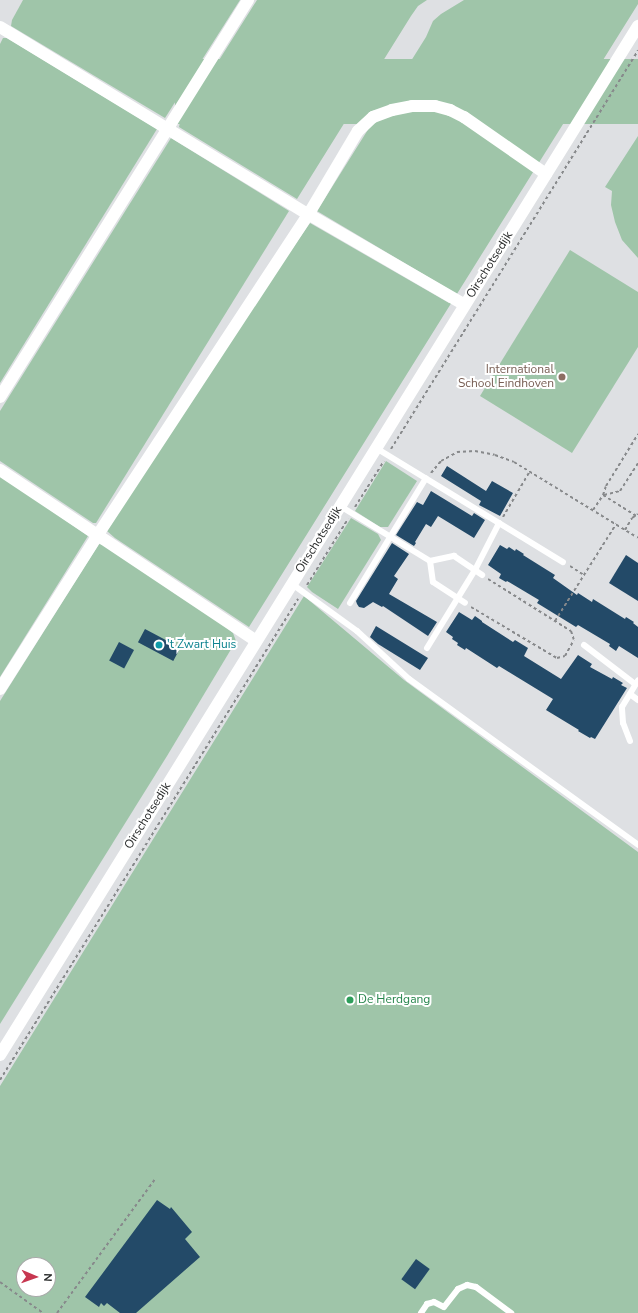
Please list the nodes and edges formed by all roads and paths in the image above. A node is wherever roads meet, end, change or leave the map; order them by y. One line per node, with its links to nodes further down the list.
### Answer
1 (248, 0): 5 (street)
2 (638, 26): 6 (street, Oirschotsedijk)
3 (0, 27): 5 (street)
4 (638, 50): 12 (path)
5 (168, 128): 7 (street); 9 (street)
6 (546, 174): 7 (street); 8 (street, Oirschotsedijk)
7 (308, 214): 8 (street); 25 (street)
8 (465, 306): 11 (street, Oirschotsedijk)
9 (0, 397)
10 (638, 434): 17 (path)
11 (376, 448): 12 (lane); 18 (street, Oirschotsedijk)
12 (387, 455): 16 (lane); 20 (path)
13 (638, 463): 17 (path)
14 (0, 470): 25 (street)
15 (530, 471): 16 (path); 19 (path); 22 (path)
16 (426, 478): 22 (lane); 26 (lane)
17 (603, 495): 19 (path); 21 (path)
18 (340, 506): 20 (lane); 33 (street, Oirschotsedijk)
19 (593, 510): 23 (path)
20 (351, 513): 26 (lane); 34 (path)
21 (637, 516): 24 (path)
22 (499, 523): 29 (lane); 30 (lane)
23 (616, 524): 24 (path); 32 (path)
24 (625, 530): 27 (path)
25 (97, 536): 40 (street); 44 (street)
26 (390, 537): 28 (lane); 36 (lane)
27 (638, 538)
28 (430, 561): 30 (lane); 35 (lane)
29 (563, 562): 32 (path)
30 (475, 570): 31 (lane); 35 (lane)
31 (482, 575): 38 (path)
32 (584, 575): 38 (path)
33 (292, 584): 34 (lane); 40 (street, Oirschotsedijk)
34 (303, 592): 48 (lane); 50 (path)
35 (458, 599): 37 (lane); 42 (lane)
36 (350, 603)
37 (465, 603): 39 (path)
38 (555, 620): 39 (path)
39 (574, 640): 41 (path)
40 (256, 641): 49 (street, Oirschotsedijk)
41 (584, 645): 43 (lane)
42 (427, 648)
43 (637, 682): 45 (lane)
44 (0, 689)
45 (630, 694): 46 (lane); 47 (lane)
46 (638, 700)
47 (630, 741)
48 (638, 846)
49 (0, 1055)
50 (0, 1080)
51 (155, 1178): 54 (path)
52 (0, 1282): 53 (path)
53 (43, 1313)
54 (57, 1313)
55 (421, 1313): 56 (lane)
56 (511, 1313)

